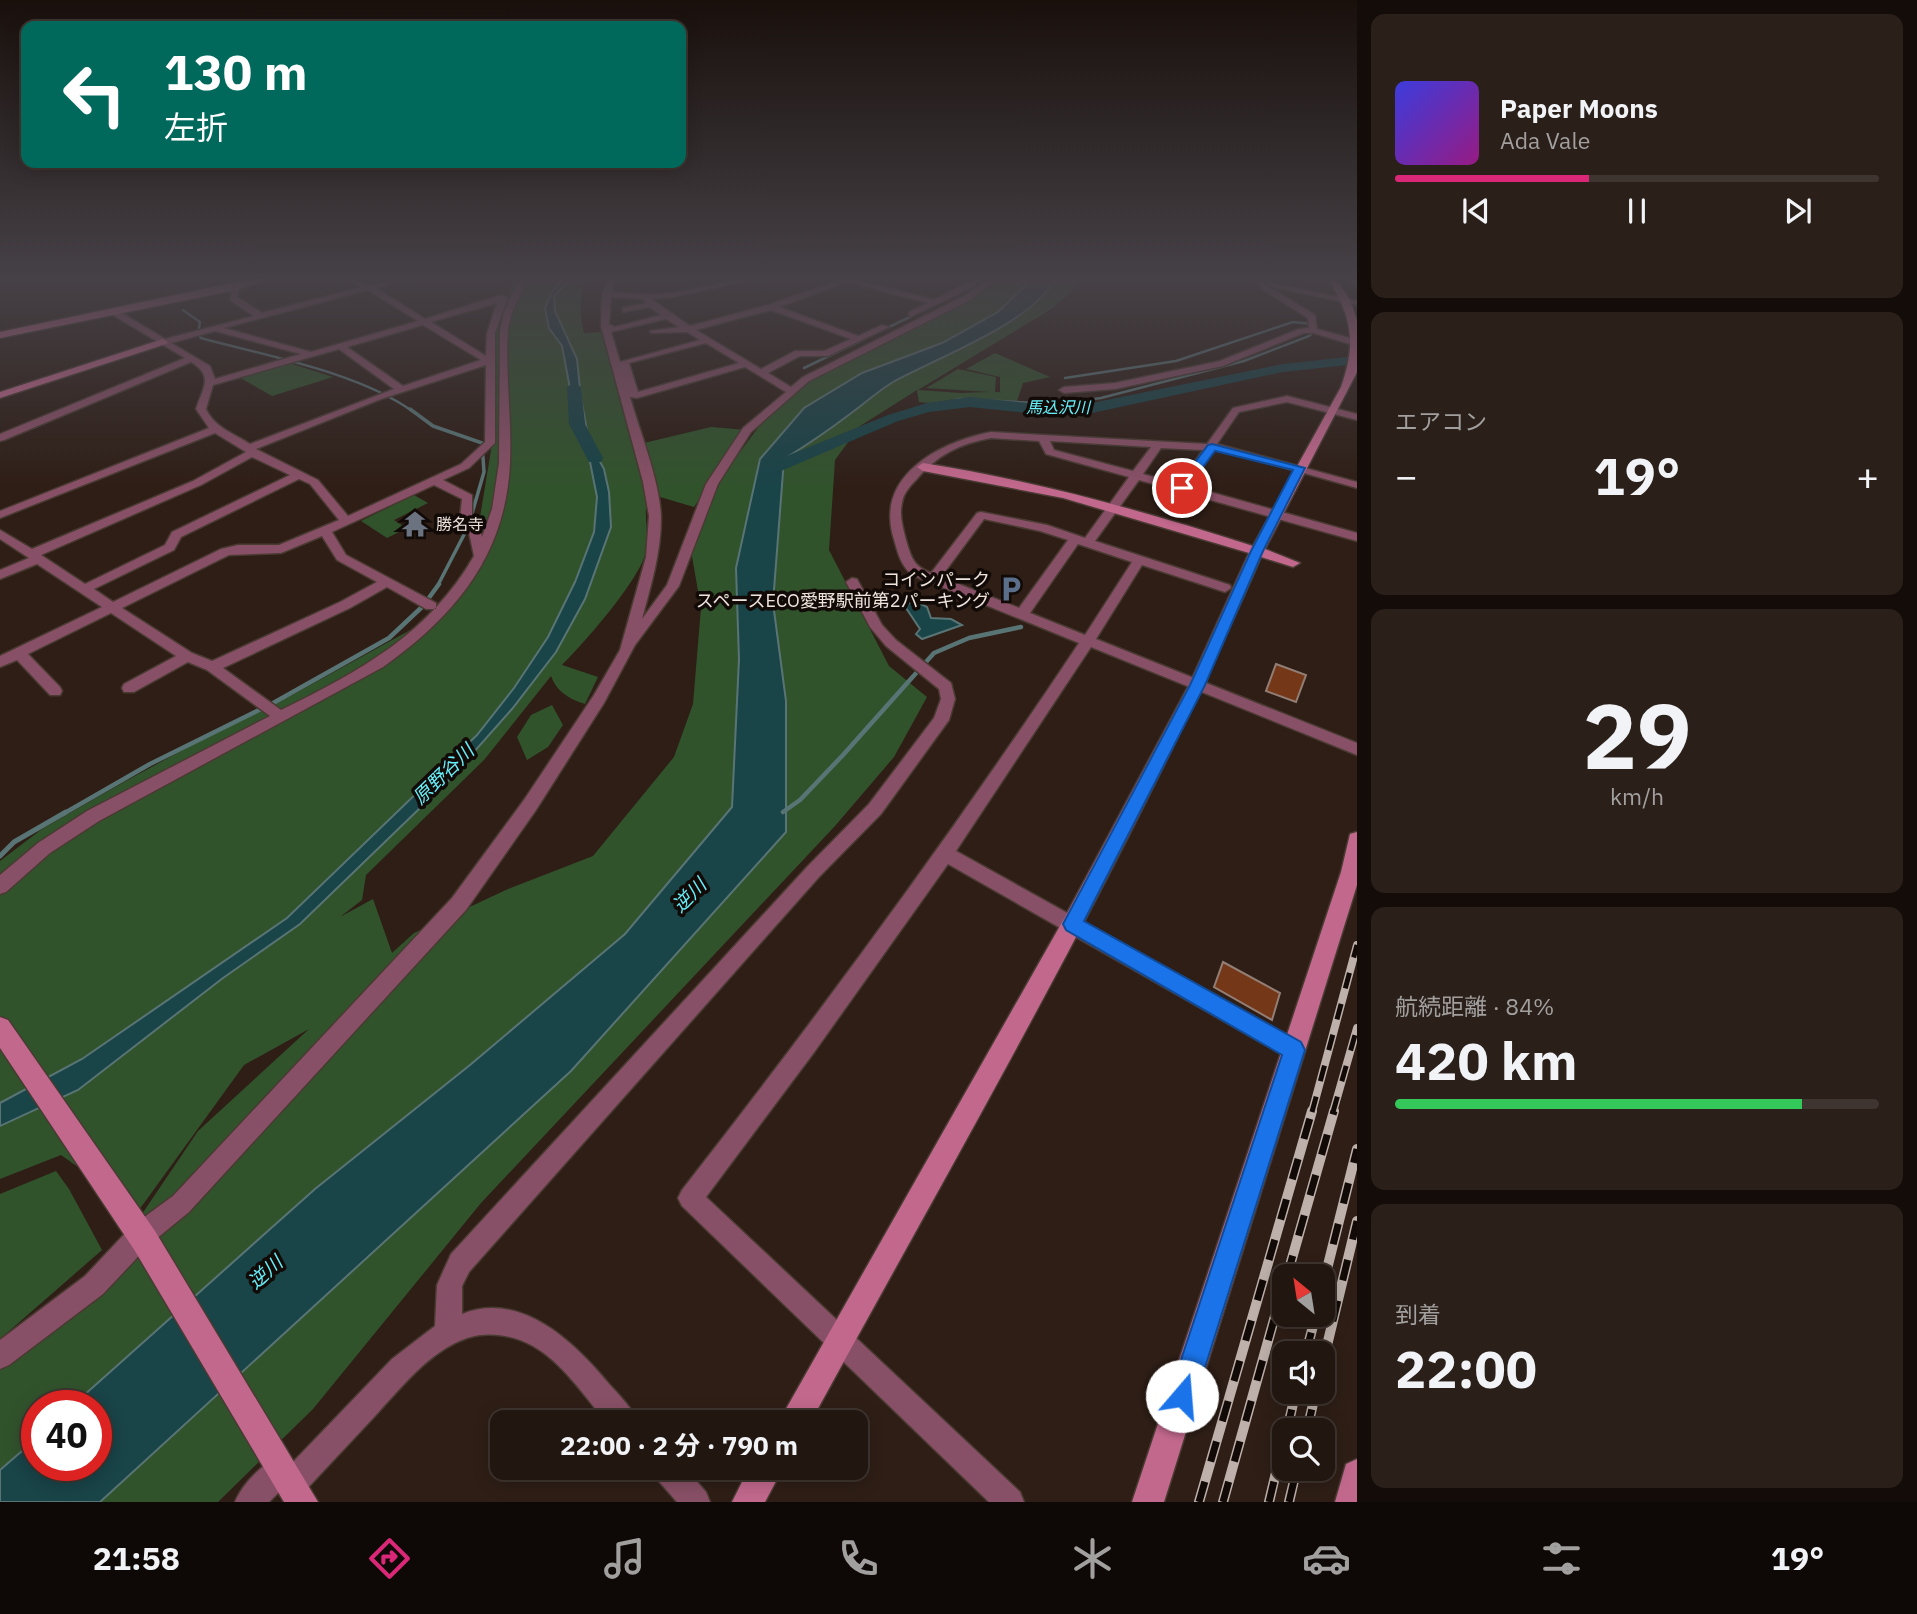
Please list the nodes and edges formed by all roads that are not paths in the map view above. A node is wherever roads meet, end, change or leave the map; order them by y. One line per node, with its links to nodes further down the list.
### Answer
1 (150, 346): 24 (street)
2 (170, 346): 16 (street)
3 (282, 346): 15 (street)
4 (340, 346): 15 (street); 21 (street)
5 (467, 346): 17 (street)
6 (491, 346): 17 (street)
7 (503, 346): 48 (street)
8 (611, 346): 63 (street)
9 (685, 346): 18 (street)
10 (718, 346): 18 (street)
11 (842, 346): 19 (street)
12 (869, 346): 23 (street)
13 (1265, 346): 22 (street)
14 (1357, 346): 25 (street)
15 (311, 354): 20 (street)
16 (191, 359): 20 (street); 29 (street)
17 (490, 360): 21 (street); 37 (street)
18 (747, 364): 19 (street)
19 (761, 373): 23 (street)
20 (208, 384): 27 (street)
21 (401, 389): 32 (street)
22 (1064, 390)
23 (791, 391): 63 (street)
24 (0, 395)
25 (1333, 410): 26 (street); 31 (street); 34 (street)
26 (1357, 417)
27 (215, 429): 32 (street); 41 (street)
28 (1042, 437): 30 (street); 33 (street); 36 (street)
29 (0, 438)
30 (1159, 443): 31 (street); 36 (street)
31 (1212, 447): 34 (street); 39 (street)
32 (252, 450): 35 (street); 49 (street)
33 (923, 467): 40 (street); 54 (street)
34 (1300, 468): 38 (street); 47 (street)
35 (298, 474): 42 (street); 58 (street)
36 (1136, 474): 39 (street); 40 (street)
37 (433, 480): 42 (street); 48 (street)
38 (1357, 485)
39 (1182, 488): 45 (street)
40 (1113, 506): 46 (street); 47 (street)
41 (0, 515)
42 (345, 520): 43 (street)
43 (325, 531): 55 (street); 60 (street)
44 (1, 535): 49 (street)
45 (1357, 537)
46 (1082, 541): 50 (street); 54 (street); 61 (street)
47 (1257, 551): 51 (street); 69 (street)
48 (480, 555): 52 (street)
49 (36, 556): 53 (street); 58 (street)
50 (1139, 560): 57 (street); 62 (street)
51 (1293, 563)
52 (471, 573): 59 (street); 65 (street)
53 (0, 575)
54 (932, 580): 61 (street)
55 (386, 582): 59 (street); 68 (street)
56 (852, 582): 83 (street)
57 (1225, 588)
58 (86, 589): 60 (street)
59 (431, 606): 65 (street)
60 (114, 607): 64 (street); 66 (street)
61 (1021, 615): 62 (street)
62 (1088, 642): 69 (street); 77 (street)
63 (626, 650): 82 (street)
64 (19, 653): 67 (street); 72 (street)
65 (395, 654): 70 (street)
66 (187, 656): 68 (street); 71 (street)
67 (0, 662)
68 (212, 667): 73 (street)
69 (1197, 685): 74 (street); 79 (street)
70 (341, 687): 73 (street); 75 (street)
71 (129, 688)
72 (55, 691)
73 (275, 712): 75 (street)
74 (1357, 749)
75 (195, 763): 78 (street)
76 (1357, 840): 81 (street)
77 (944, 853): 79 (street); 84 (street)
78 (0, 886)
79 (1072, 924): 81 (street); 84 (street)
80 (0, 1028): 82 (street)
81 (1294, 1050): 96 (street)
82 (140, 1235): 85 (street); 89 (street)
83 (448, 1332): 86 (street); 89 (street)
84 (840, 1340): 87 (street); 95 (street)
85 (0, 1356)
86 (613, 1410)
87 (800, 1410)
88 (1357, 1475): 97 (street)
89 (288, 1478): 92 (street)
90 (677, 1480): 93 (street)
91 (760, 1480): 94 (street)
92 (249, 1502)
93 (696, 1502)
94 (747, 1502)
95 (1010, 1502)
96 (1148, 1502)
97 (1352, 1502)

